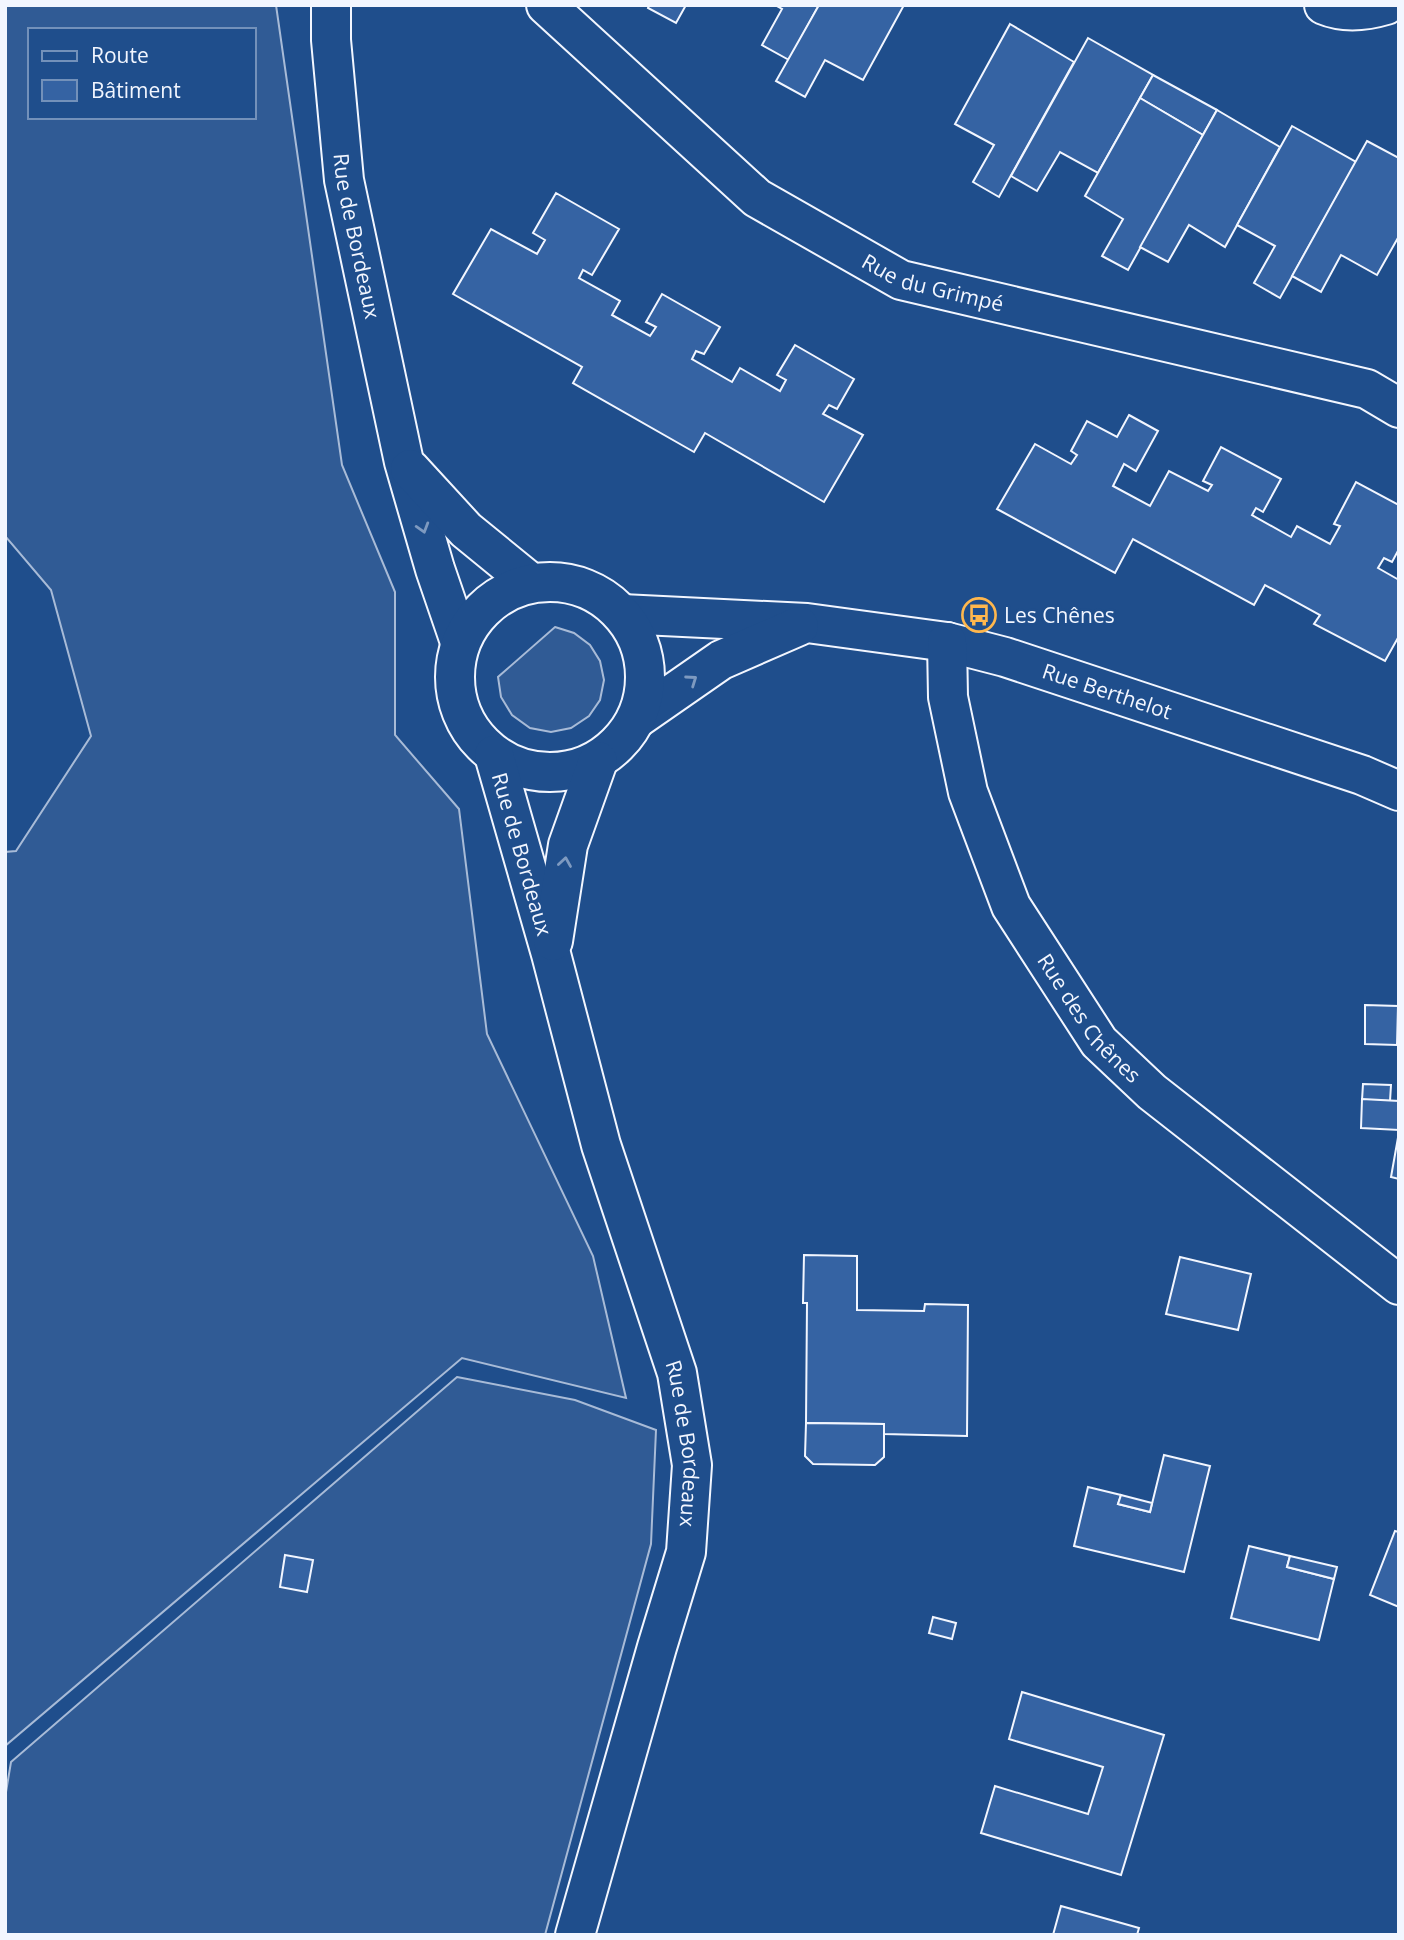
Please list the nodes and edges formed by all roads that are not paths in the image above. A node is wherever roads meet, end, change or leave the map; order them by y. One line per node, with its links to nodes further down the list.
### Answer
1 (331, 5): 6 (main road, Rue de Bordeaux)
2 (546, 5): 5 (main road, Rue du Grimpé)
3 (1324, 5): 4 (main road)
4 (1386, 5)
5 (1399, 408)
6 (404, 462): 7 (main road); 10 (main road, Rue de Bordeaux, one-way to 10)
7 (531, 583): 8 (main road); 10 (main road)
8 (622, 614): 9 (main road, Rue Berthelot); 12 (main road)
9 (807, 623): 11 (main road, Rue Berthelot); 12 (main road, one-way to 9)
10 (460, 642): 13 (main road)
11 (947, 642): 15 (main road, Rue Berthelot); 17 (main road, Rue des Chênes)
12 (636, 719): 14 (main road)
13 (494, 755): 14 (main road); 16 (main road, Rue de Bordeaux)
14 (598, 761): 16 (main road, Rue de Bordeaux, one-way to 14)
15 (1399, 792)
16 (551, 954): 18 (main road, Rue de Bordeaux)
17 (1399, 1285)
18 (575, 1935)

